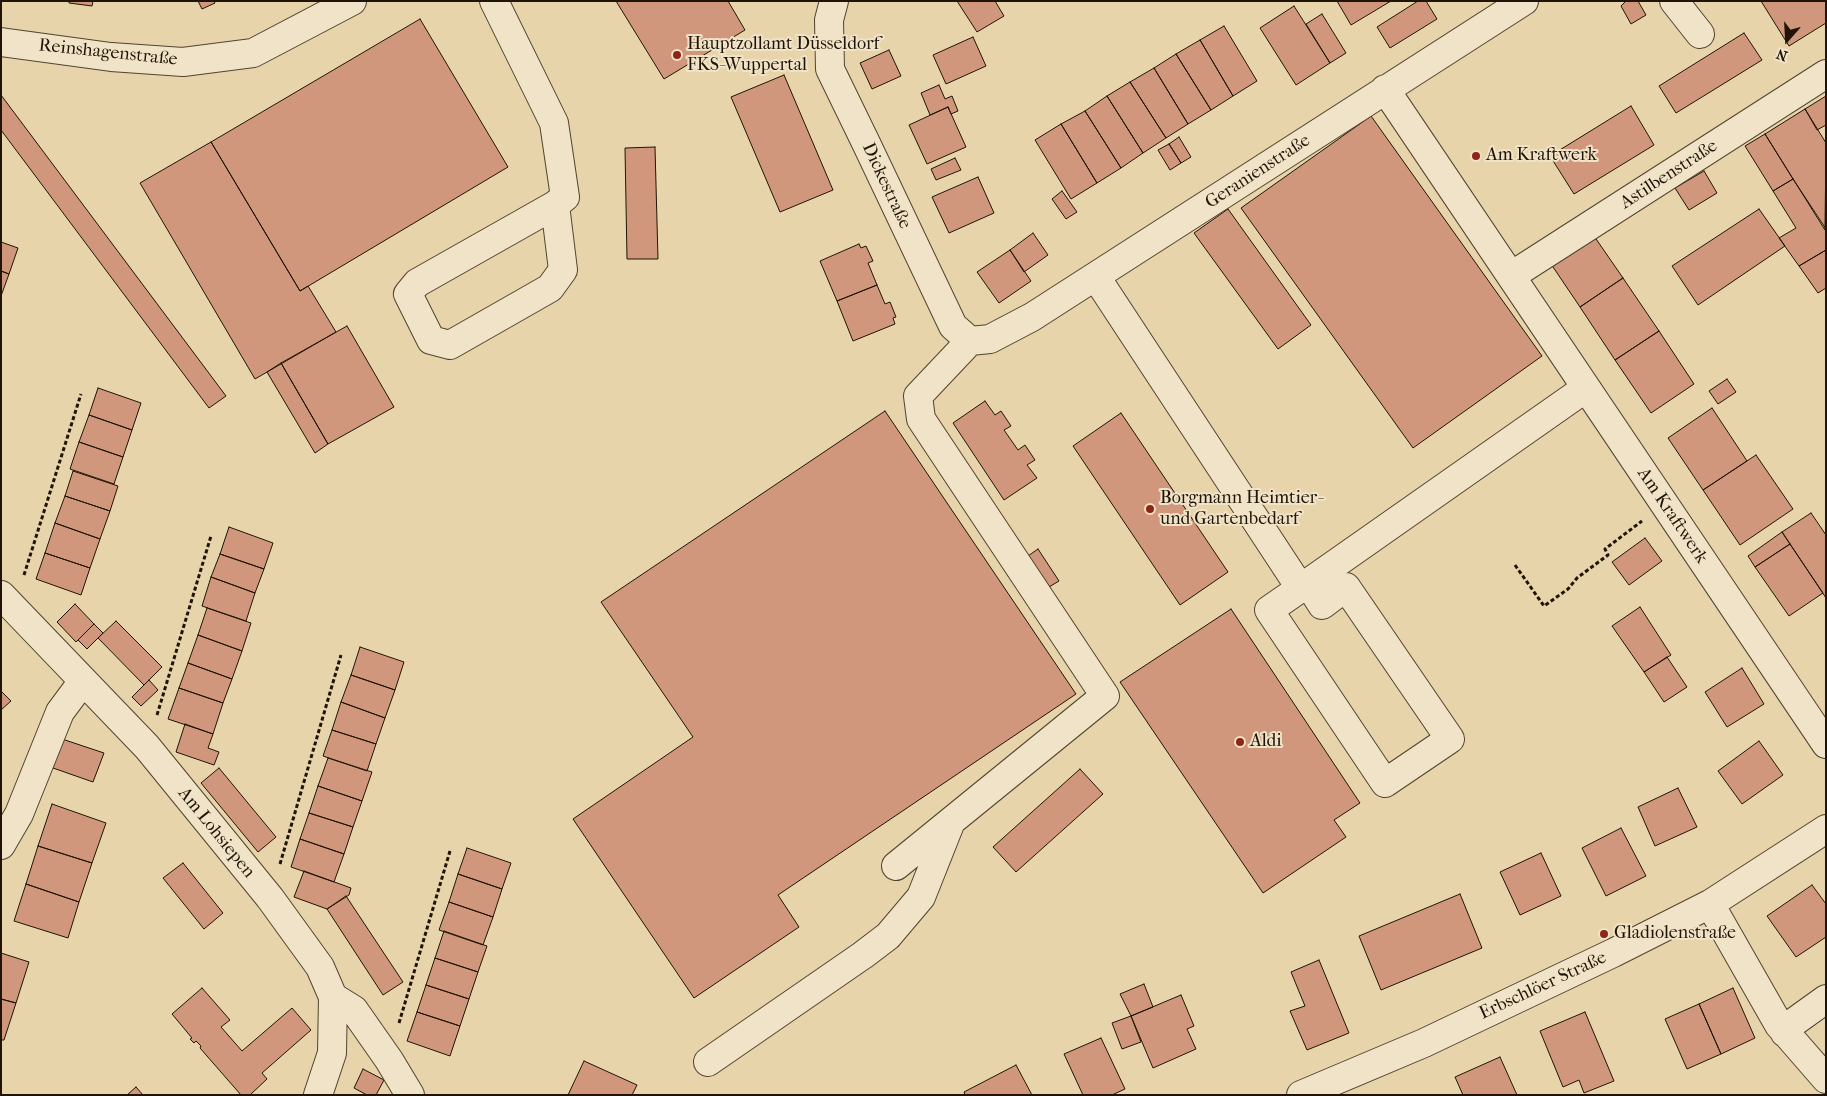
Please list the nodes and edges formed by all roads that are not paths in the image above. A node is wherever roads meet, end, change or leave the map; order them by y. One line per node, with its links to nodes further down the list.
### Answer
1 (352, 1): 7 (street, Reinshagenstraße)
2 (494, 1): 10 (street)
3 (834, 1): 13 (street, Dickestraße)
4 (1524, 1): 9 (street, Geranienstraße)
5 (1674, 1): 6 (street)
6 (1700, 34)
7 (1, 42)
8 (1826, 74): 11 (street, Astilbenstraße)
9 (1385, 89): 11 (street, Am Kraftwerk); 12 (street, Geranienstraße)
10 (555, 205): 10 (street)
11 (1512, 276): 14 (street, Am Kraftwerk)
12 (1096, 277): 13 (street, Geranienstraße); 15 (street)
13 (980, 340): 19 (street, Geranienstraße)
14 (1586, 388): 15 (street); 18 (street, Am Kraftwerk)
15 (1304, 586): 15 (street)
16 (7, 601): 17 (street, Am Lohsiepen)
17 (83, 681): 21 (street); 24 (street, Am Lohsiepen)
18 (1826, 744)
19 (950, 822): 22 (street); 27 (street)
20 (1826, 829): 23 (street, Erbschlöer Straße)
21 (1, 845)
22 (896, 866)
23 (1710, 904): 26 (street); 31 (street, Erbschlöer Straße)
24 (333, 997): 29 (street, Am Lohsiepen); 30 (street)
25 (1826, 999): 26 (street)
26 (1785, 1033): 28 (street)
27 (708, 1062)
28 (1826, 1079)
29 (318, 1095)
30 (410, 1095)
31 (1301, 1095)

